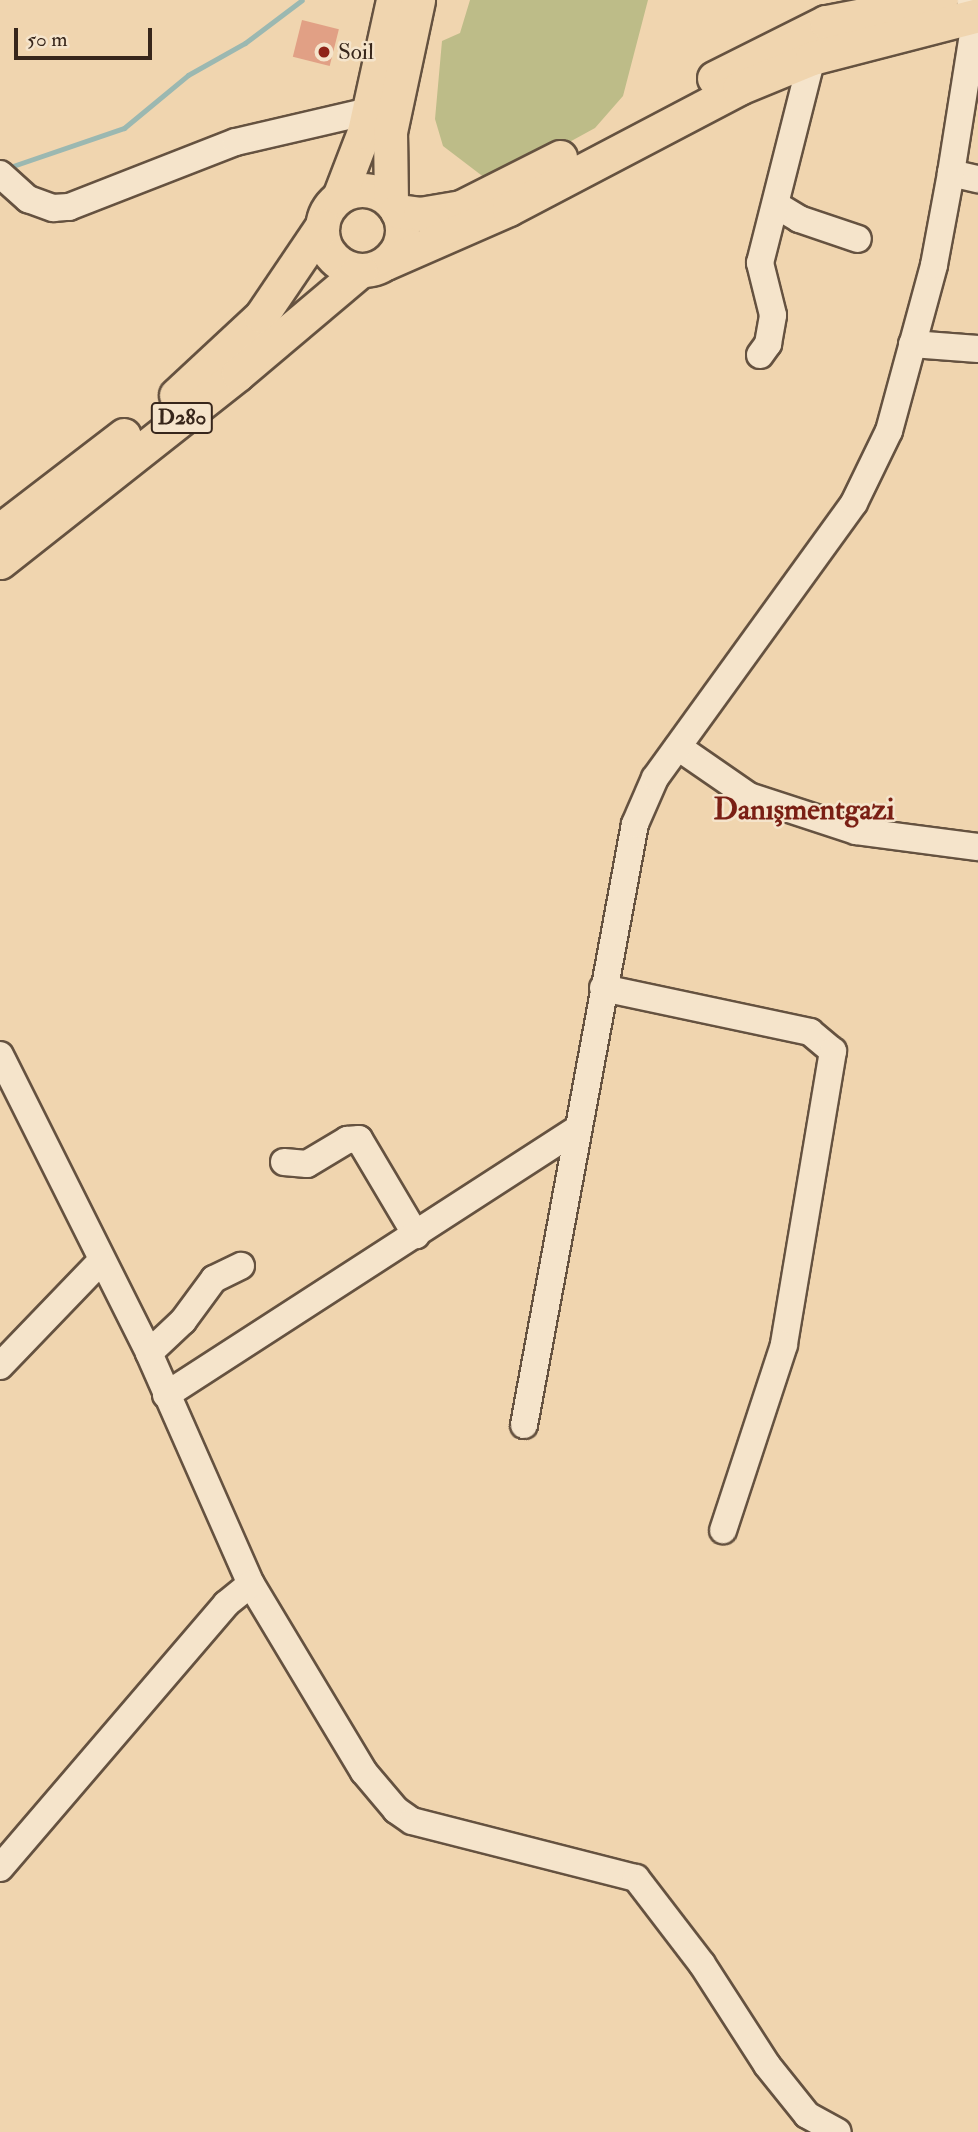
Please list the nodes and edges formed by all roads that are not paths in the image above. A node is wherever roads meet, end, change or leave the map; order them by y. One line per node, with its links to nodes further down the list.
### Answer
1 (393, 0): 8 (main road, D280)
2 (418, 0): 14 (main road, D280)
3 (852, 0): 6 (street)
4 (941, 0): 6 (main road)
5 (975, 10): 7 (main road); 9 (street)
6 (825, 22): 14 (main road)
7 (812, 58): 13 (street); 17 (main road)
8 (369, 111): 10 (street); 12 (main road, D280)
9 (951, 173): 11 (street); 18 (street)
10 (2, 177)
11 (978, 179)
12 (339, 197): 14 (main road); 15 (main road, D280)
13 (776, 205): 16 (street); 20 (street)
14 (394, 206): 17 (main road, D280)
15 (322, 226): 17 (main road); 21 (main road, D280)
16 (858, 239)
17 (373, 267): 22 (main road, D280)
18 (912, 344): 19 (street); 23 (street)
19 (978, 349)
20 (760, 355)
21 (0, 530)
22 (0, 562)
23 (678, 747): 24 (street); 25 (street)
24 (978, 847)
25 (603, 988): 27 (street); 36 (street)
26 (0, 1055): 30 (street)
27 (578, 1128): 29 (street); 35 (street)
28 (284, 1162): 29 (street)
29 (416, 1235): 34 (street)
30 (101, 1261): 32 (street); 33 (street)
31 (241, 1266): 32 (street)
32 (149, 1353): 34 (street)
33 (0, 1366)
34 (166, 1395): 37 (street)
35 (524, 1425)
36 (723, 1530)
37 (251, 1584): 38 (street); 39 (street)
38 (0, 1868)
39 (838, 2132)

